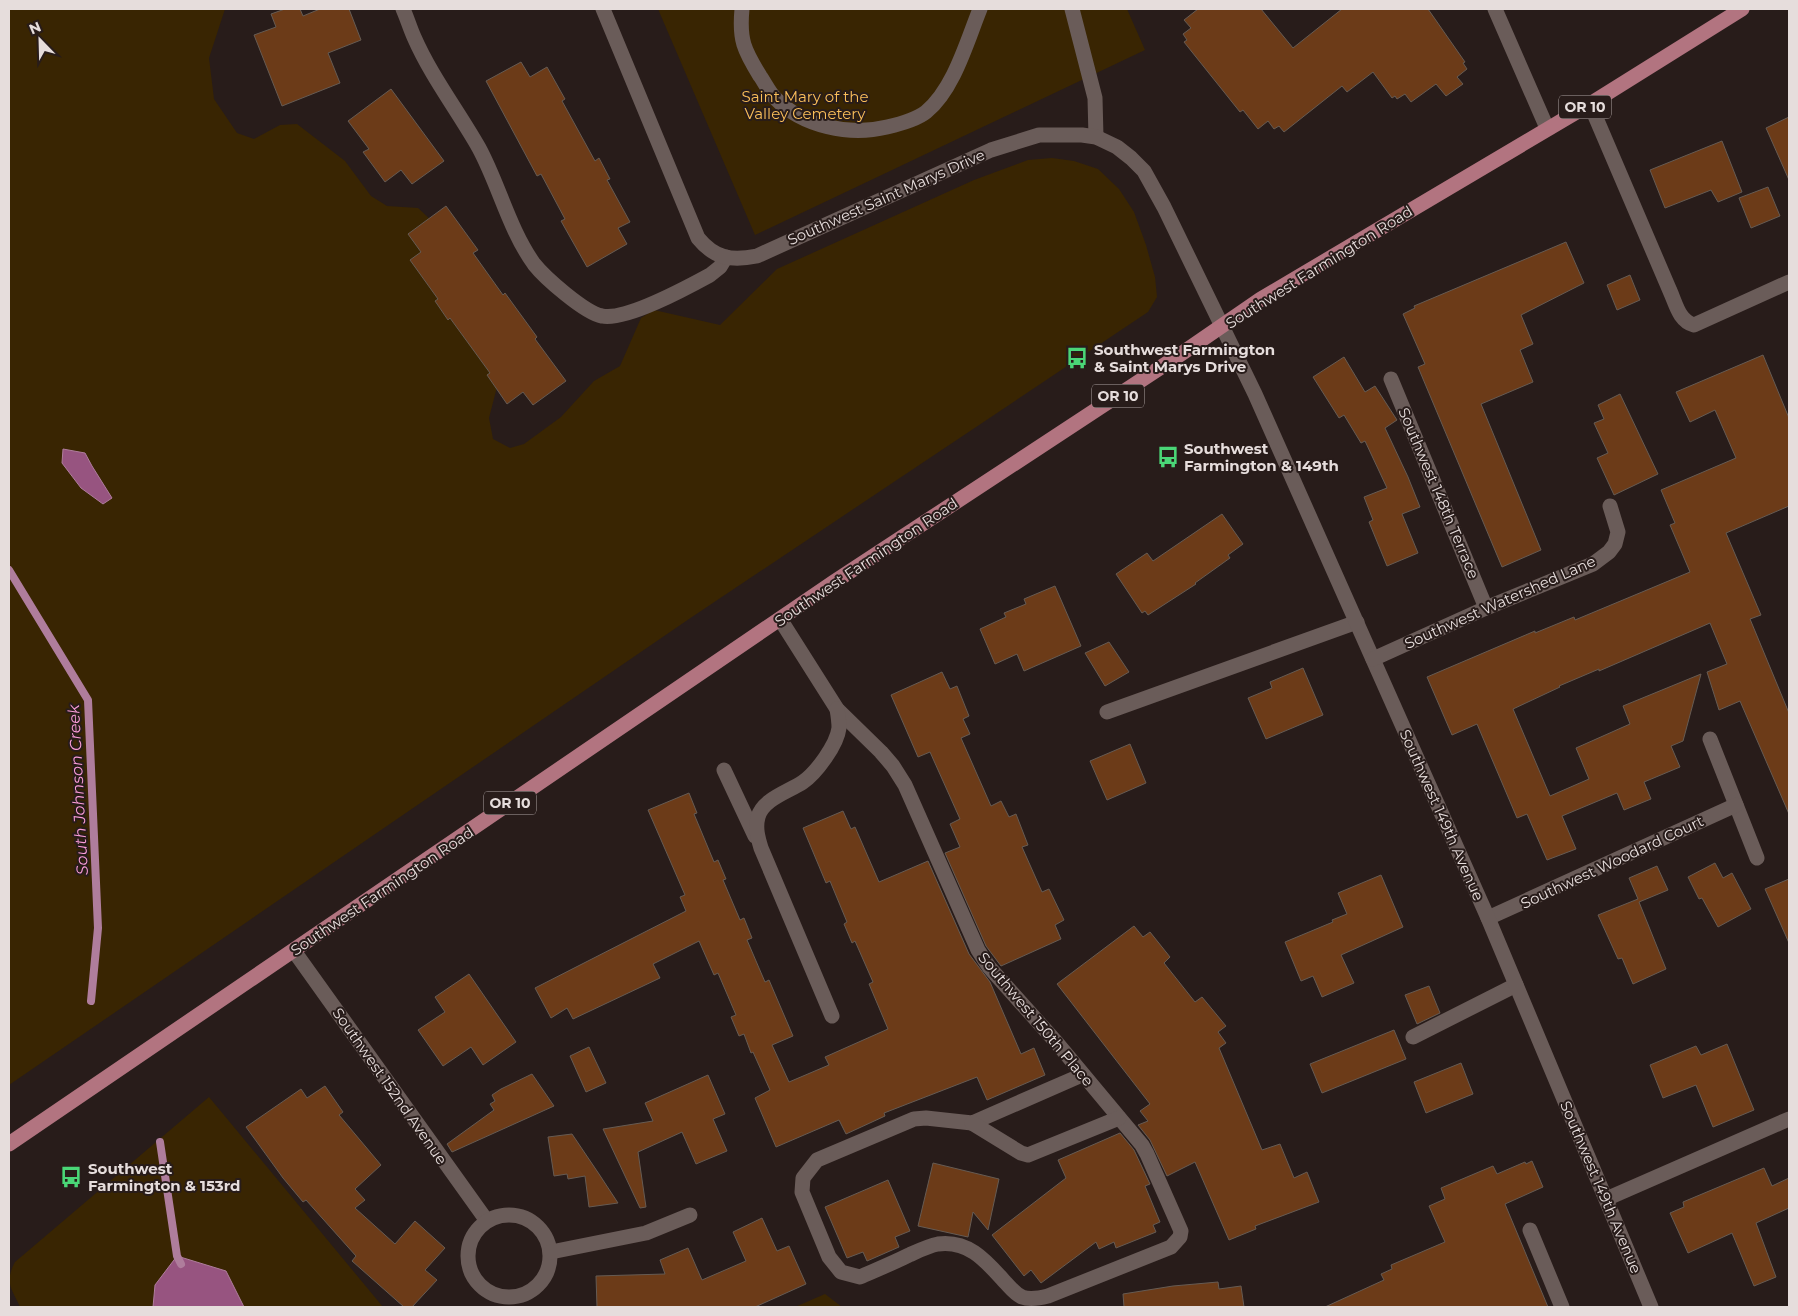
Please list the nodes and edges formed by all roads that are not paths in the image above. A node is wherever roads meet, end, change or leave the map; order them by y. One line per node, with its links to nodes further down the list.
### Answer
1 (403, 9): 11 (street)
2 (603, 9): 11 (street, Southwest Saint Marys Drive)
3 (742, 9): 4 (street)
4 (980, 9)
5 (1072, 9): 10 (street)
6 (1495, 9): 9 (street)
7 (1742, 9): 8 (main road, Southwest Farmington Road / OR 10)
8 (1590, 104): 9 (main road, Southwest Farmington Road / OR 10); 12 (street)
9 (1547, 128): 13 (main road, Southwest Farmington Road / OR 10)
10 (1096, 137): 11 (street, Southwest Saint Marys Drive); 13 (street, Southwest Saint Marys Drive)
11 (726, 257)
12 (1789, 282)
13 (1222, 327): 17 (main road, Southwest Farmington Road / OR 10); 18 (street, Southwest 149th Avenue)
14 (1391, 379): 16 (street, Southwest 148th Terrace)
15 (1610, 506): 16 (street, Southwest Watershed Lane)
16 (1486, 608): 19 (street, Southwest Watershed Lane)
17 (780, 619): 20 (street, Southwest 150th Place); 28 (main road, Southwest Farmington Road / OR 10)
18 (1357, 622): 19 (street, Southwest 149th Avenue); 21 (street)
19 (1373, 659): 27 (street, Southwest 149th Avenue)
20 (837, 709): 25 (street); 32 (street, Southwest 150th Place)
21 (1107, 712)
22 (1710, 739): 24 (street)
23 (724, 770): 25 (street)
24 (1736, 805): 26 (street); 27 (street, Southwest Woodard Court)
25 (761, 848): 30 (street)
26 (1756, 858)
27 (1488, 918): 29 (street, Southwest 149th Avenue)
28 (294, 951): 36 (main road, Southwest Farmington Road / OR 10); 39 (street, Southwest 152nd Avenue)
29 (1516, 985): 31 (street); 37 (street, Southwest 149th Avenue)
30 (832, 1016)
31 (1413, 1037)
32 (1082, 1075): 33 (street, Southwest 150th Place); 35 (street)
33 (1119, 1118): 35 (street); 35 (street, Southwest 150th Place)
34 (1789, 1119): 37 (street)
35 (972, 1123)
36 (9, 1144)
37 (1606, 1199): 43 (street, Southwest 149th Avenue)
38 (690, 1215): 41 (street)
39 (487, 1221): 41 (street); 41 (street)
40 (1530, 1230): 42 (street)
41 (551, 1252)
42 (1562, 1307)
43 (1651, 1307)

